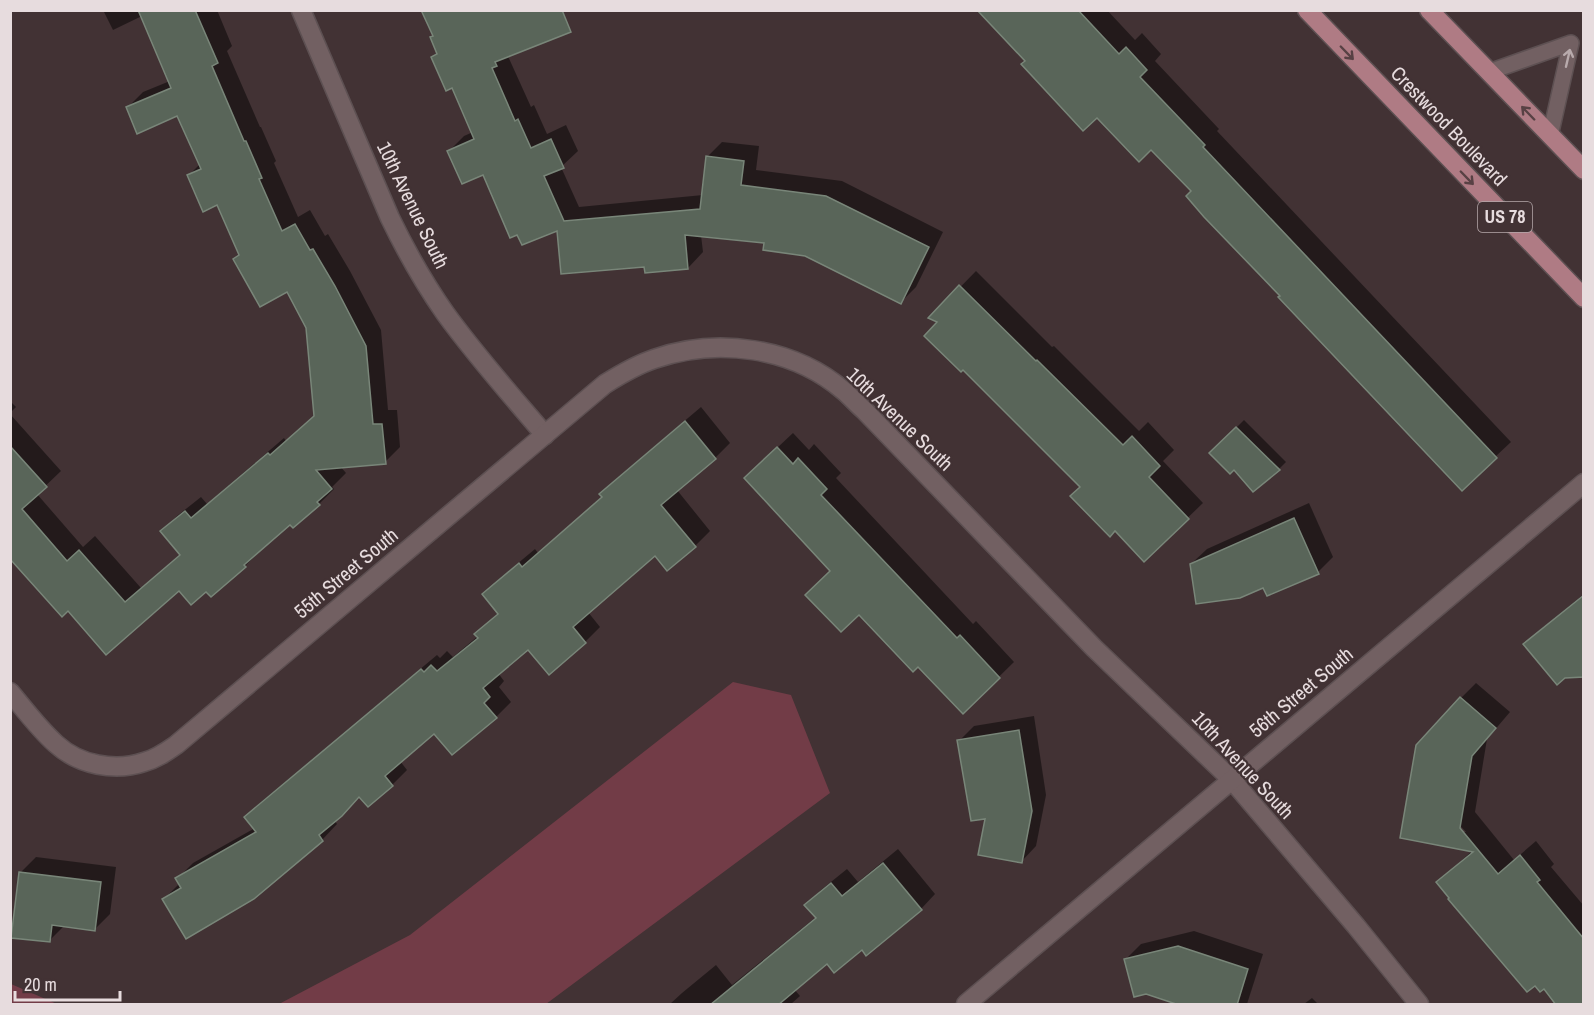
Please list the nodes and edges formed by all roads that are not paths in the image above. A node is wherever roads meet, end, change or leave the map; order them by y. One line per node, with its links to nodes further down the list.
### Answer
1 (301, 10): 8 (street, 10th Avenue South)
2 (1307, 10): 7 (main road, Crestwood Boulevard / US 78, one-way to 7)
3 (1429, 10): 4 (main road)
4 (1489, 72): 5 (main road, one-way to 4); 5 (lane, one-way to 4)
5 (1550, 136): 6 (main road)
6 (1584, 170)
7 (1584, 298)
8 (545, 435): 10 (street, 55th Street South); 11 (street, 10th Avenue South)
9 (1584, 483): 11 (street, 56th Street South)
10 (10, 692)
11 (1232, 780): 12 (street, 56th Street South); 13 (street, 10th Avenue South)
12 (966, 1005)
13 (1419, 1005)

